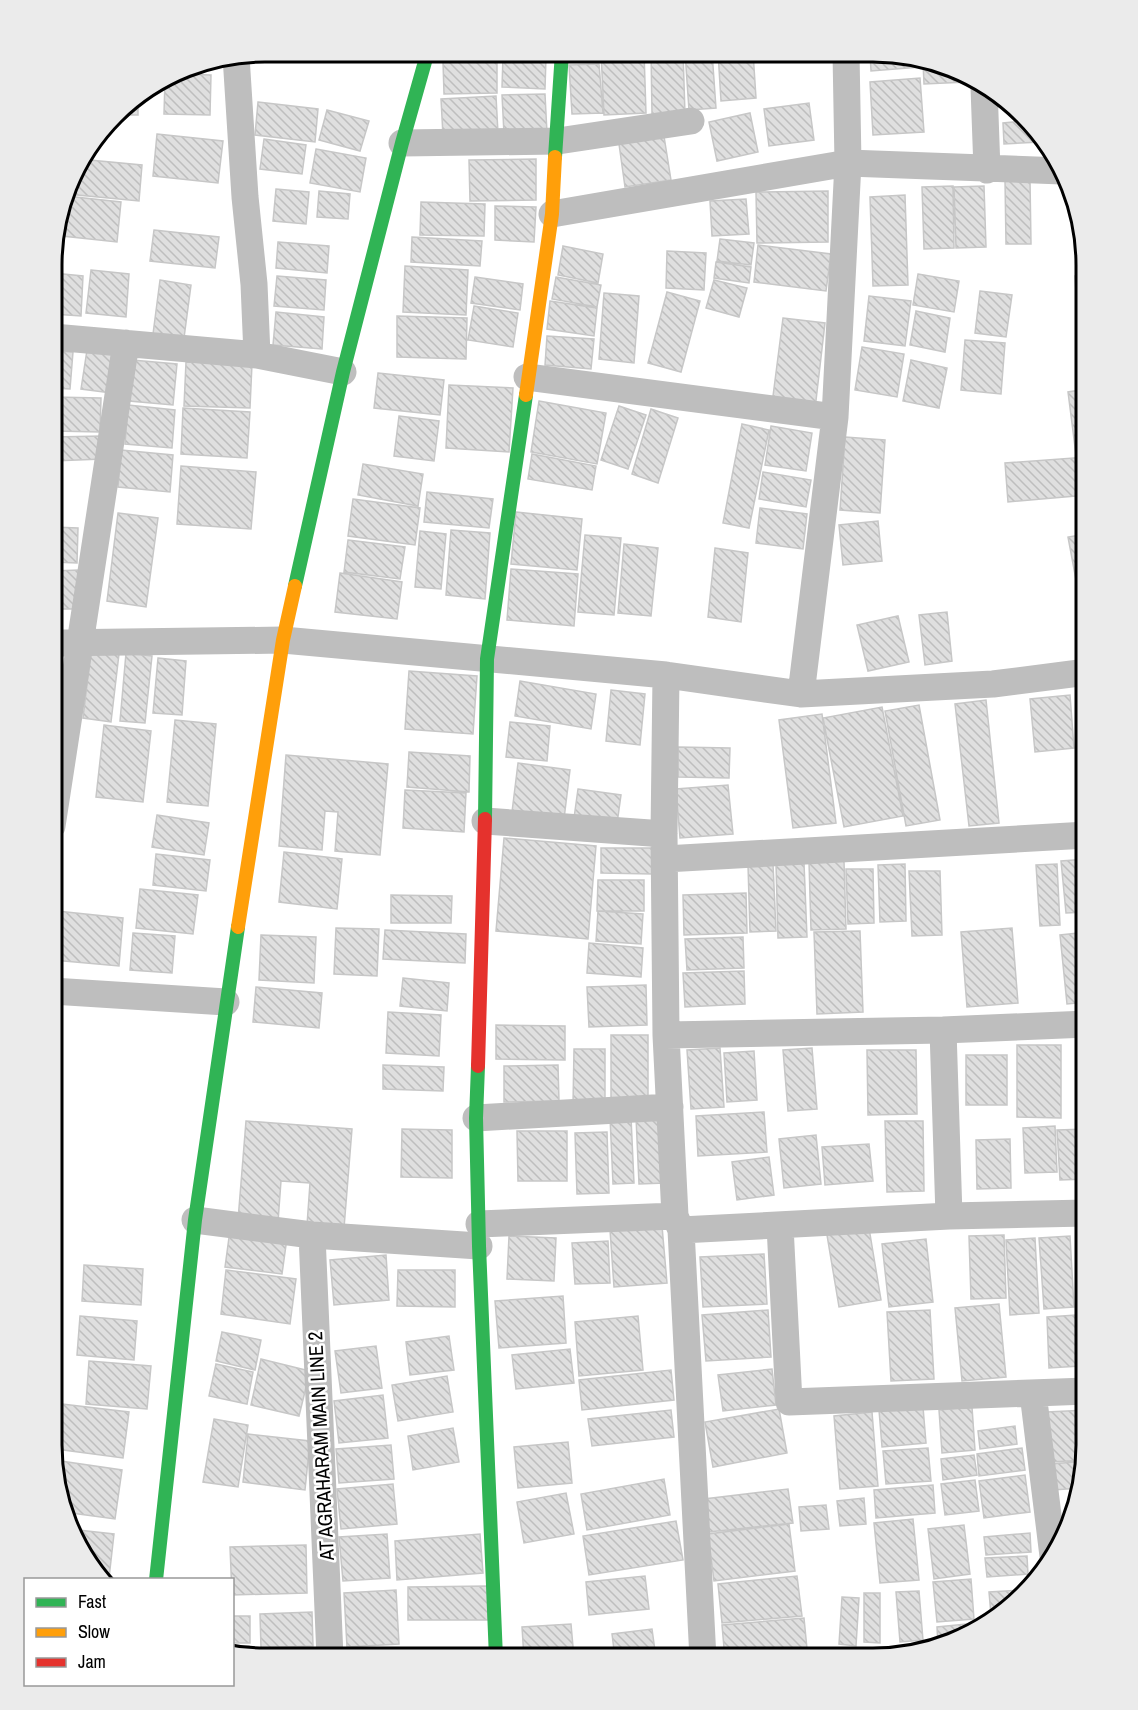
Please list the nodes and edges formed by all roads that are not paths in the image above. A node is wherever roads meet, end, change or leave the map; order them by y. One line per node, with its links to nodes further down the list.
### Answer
1 (425, 62): 8 (street)
2 (562, 62): 7 (street)
3 (846, 62): 9 (street)
4 (236, 63): 15 (street)
5 (984, 95): 10 (street)
6 (691, 121): 7 (street)
7 (558, 141): 8 (street); 12 (street)
8 (402, 144): 16 (street)
9 (848, 163): 10 (street); 12 (street); 18 (street)
10 (987, 170): 11 (street)
11 (1053, 171)
12 (552, 214): 17 (street)
13 (62, 338): 14 (street)
14 (126, 343): 15 (street); 21 (street)
15 (256, 355): 16 (street)
16 (343, 372): 19 (street)
17 (527, 377): 18 (street); 22 (street)
18 (835, 417): 25 (street)
19 (284, 640): 21 (street); 22 (street); 31 (street)
20 (62, 643): 21 (street)
21 (80, 643): 26 (street)
22 (487, 659): 24 (street); 27 (street)
23 (1076, 673): 25 (street)
24 (666, 675): 25 (street); 29 (street)
25 (801, 694)
26 (62, 761)
27 (485, 821): 29 (street); 36 (street)
28 (1076, 835): 29 (street)
29 (664, 847): 34 (street)
30 (62, 993): 31 (street)
31 (226, 1002): 39 (street)
32 (1076, 1024): 33 (street)
33 (943, 1030): 34 (street); 38 (street)
34 (666, 1035): 35 (street)
35 (670, 1107): 36 (street); 40 (street)
36 (476, 1118): 43 (street)
37 (1076, 1213): 38 (street)
38 (949, 1216): 41 (street)
39 (195, 1220): 42 (street); 47 (street)
40 (678, 1223): 41 (street); 43 (street); 50 (street)
41 (780, 1226): 45 (street)
42 (312, 1235): 43 (street); 48 (street, AT AGRAHARAM MAIN LINE 2)
43 (479, 1235): 49 (street)
44 (1076, 1391): 45 (street)
45 (1034, 1393): 46 (street)
46 (1051, 1543)
47 (156, 1578)
48 (330, 1648)
49 (496, 1648)
50 (702, 1648)

